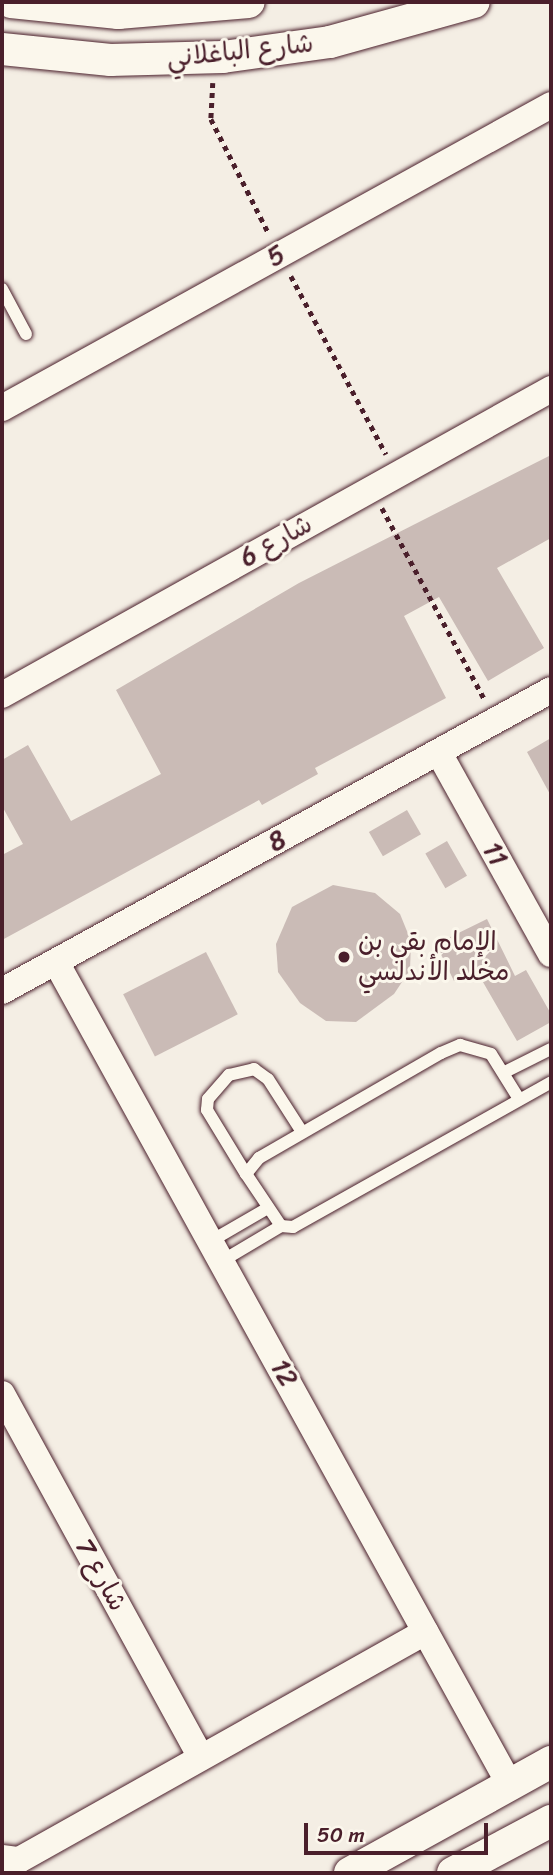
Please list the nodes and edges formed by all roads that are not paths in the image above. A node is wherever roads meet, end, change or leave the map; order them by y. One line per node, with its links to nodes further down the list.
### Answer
1 (11, 2): 2 (street, شارع الباغلاني)
2 (249, 2)
3 (474, 2): 4 (street, شارع الباغلاني)
4 (4, 54)
5 (551, 105): 9 (street, 5)
6 (2, 289): 7 (lane)
7 (26, 334)
8 (551, 389): 11 (street, شارع 6)
9 (2, 408)
10 (551, 690): 12 (street, 8)
11 (2, 695)
12 (439, 753): 13 (street, 11); 14 (street, 8)
13 (551, 954)
14 (56, 962): 15 (street, 8); 24 (street, 12)
15 (2, 991)
16 (551, 1049): 17 (lane)
17 (506, 1072): 19 (lane); 20 (lane)
18 (551, 1082): 19 (lane)
19 (519, 1099): 23 (lane)
20 (302, 1132): 21 (lane); 21 (lane)
21 (246, 1174): 22 (lane)
22 (268, 1208): 23 (lane); 24 (lane)
23 (281, 1226): 24 (lane)
24 (217, 1251): 26 (street, 12)
25 (2, 1394): 27 (street, شارع 7)
26 (425, 1632): 27 (street); 29 (street, 12)
27 (200, 1756): 31 (street)
28 (551, 1762): 29 (street)
29 (510, 1785): 32 (street)
30 (551, 1821): 33 (street)
31 (2, 1858)
32 (350, 1873)
33 (453, 1873)

